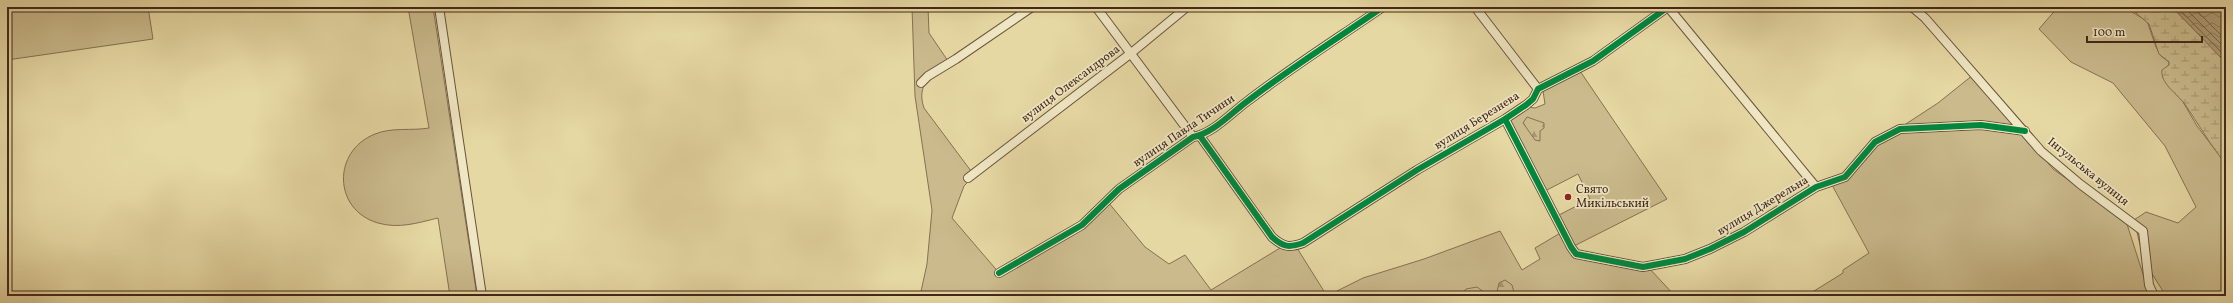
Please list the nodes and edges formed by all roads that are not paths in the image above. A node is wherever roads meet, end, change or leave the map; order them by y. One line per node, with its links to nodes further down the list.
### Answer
1 (439, 7): 18 (street)
2 (1032, 7): 10 (street)
3 (1096, 7): 9 (street)
4 (1187, 7): 9 (street, вулиця Олександрова)
5 (1383, 7): 14 (street, вулиця Павла Тичини)
6 (1475, 7): 11 (street)
7 (1668, 7): 11 (street, вулиця Березнева); 16 (street, вулиця Джерельна)
8 (1912, 7): 13 (street, Інгульська вулиця)
9 (1130, 54): 14 (street); 15 (street, вулиця Олександрова)
10 (921, 83)
11 (1538, 89): 12 (street, вулиця Березнева)
12 (1505, 119): 14 (street, вулиця Березнева); 16 (street, вулиця Джерельна)
13 (2025, 131): 16 (street, вулиця Джерельна); 19 (street, Інгульська вулиця)
14 (1196, 136): 17 (street, вулиця Павла Тичини)
15 (968, 178)
16 (1816, 187)
17 (999, 272)
18 (482, 296)
19 (2154, 296)

